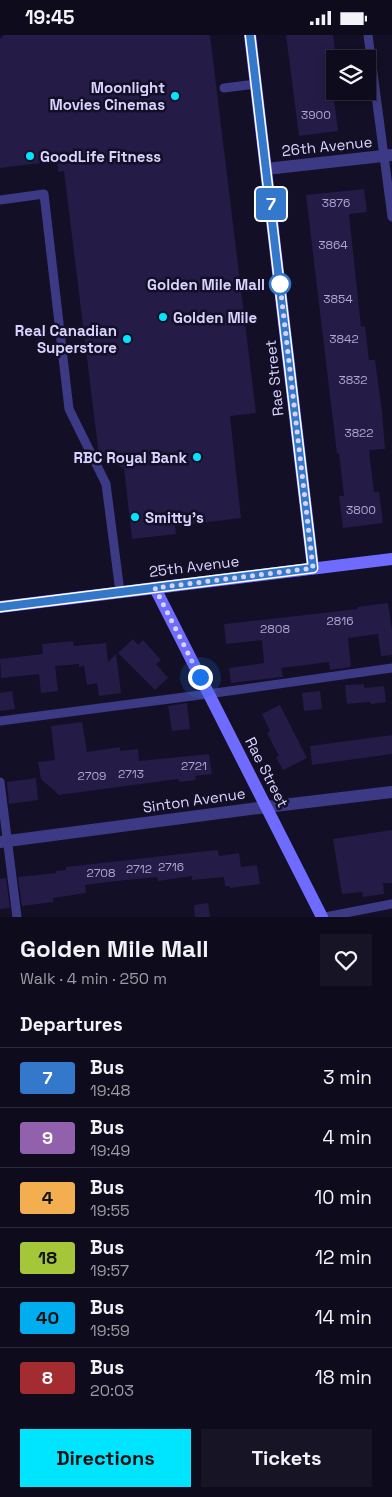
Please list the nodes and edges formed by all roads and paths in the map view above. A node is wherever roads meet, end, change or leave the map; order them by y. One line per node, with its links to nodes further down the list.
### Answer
1 (250, 35): 3 (street, Rae Street)
2 (368, 35): 5 (lane)
3 (256, 84): 4 (lane); 6 (street, Rae Street)
4 (224, 88)
5 (388, 156): 6 (street, 26th Avenue); 8 (lane)
6 (266, 169): 10 (street, Rae Street)
7 (0, 199): 12 (lane)
8 (392, 217)
9 (392, 559): 10 (street, 25th Avenue)
10 (313, 568): 11 (street, 25th Avenue)
11 (155, 588): 12 (street, 25th Avenue); 15 (street, Rae Street)
12 (120, 592): 13 (street, 25th Avenue)
13 (0, 607)
14 (392, 668): 15 (lane)
15 (208, 694): 16 (lane); 19 (street, Rae Street)
16 (0, 721)
17 (0, 782): 20 (lane)
18 (392, 792): 19 (street, Sinton Avenue)
19 (266, 807): 20 (street, Sinton Avenue); 23 (street, Rae Street)
20 (4, 842): 22 (lane)
21 (392, 904): 23 (lane)
22 (17, 917)
23 (324, 917)

